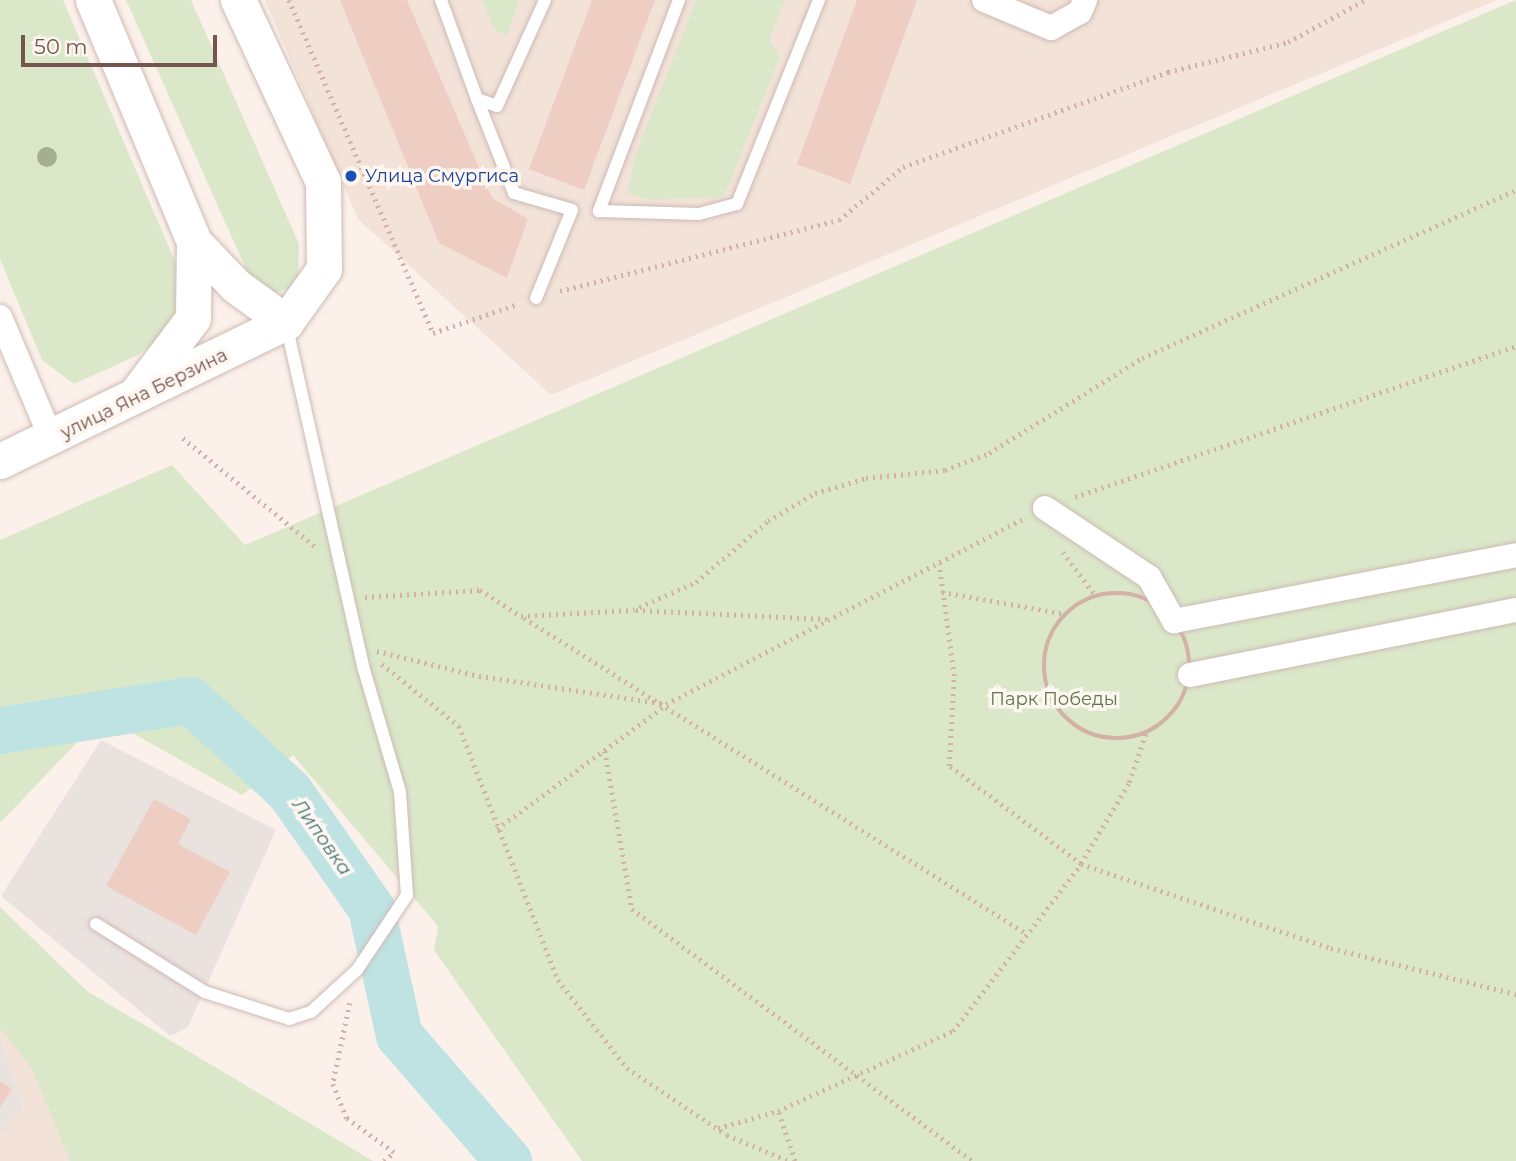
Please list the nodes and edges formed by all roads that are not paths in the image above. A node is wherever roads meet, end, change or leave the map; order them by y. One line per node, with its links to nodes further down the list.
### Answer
1 (93, 0): 10 (main road)
2 (239, 0): 13 (main road)
3 (440, 0): 9 (lane)
4 (545, 0): 9 (lane)
5 (679, 0): 6 (lane)
6 (818, 0)
7 (984, 0): 8 (street)
8 (1085, 0)
9 (477, 99): 11 (lane)
10 (194, 242): 13 (main road); 14 (main road)
11 (536, 298)
12 (0, 317): 15 (street)
13 (286, 322): 14 (main road, улица Яна Берзина); 21 (lane)
14 (126, 405): 15 (main road, улица Яна Берзина)
15 (51, 438): 16 (main road, улица Яна Берзина)
16 (0, 461)
17 (1045, 508): 18 (street)
18 (1516, 555)
19 (1516, 610): 20 (street)
20 (1190, 675)
21 (96, 923)

